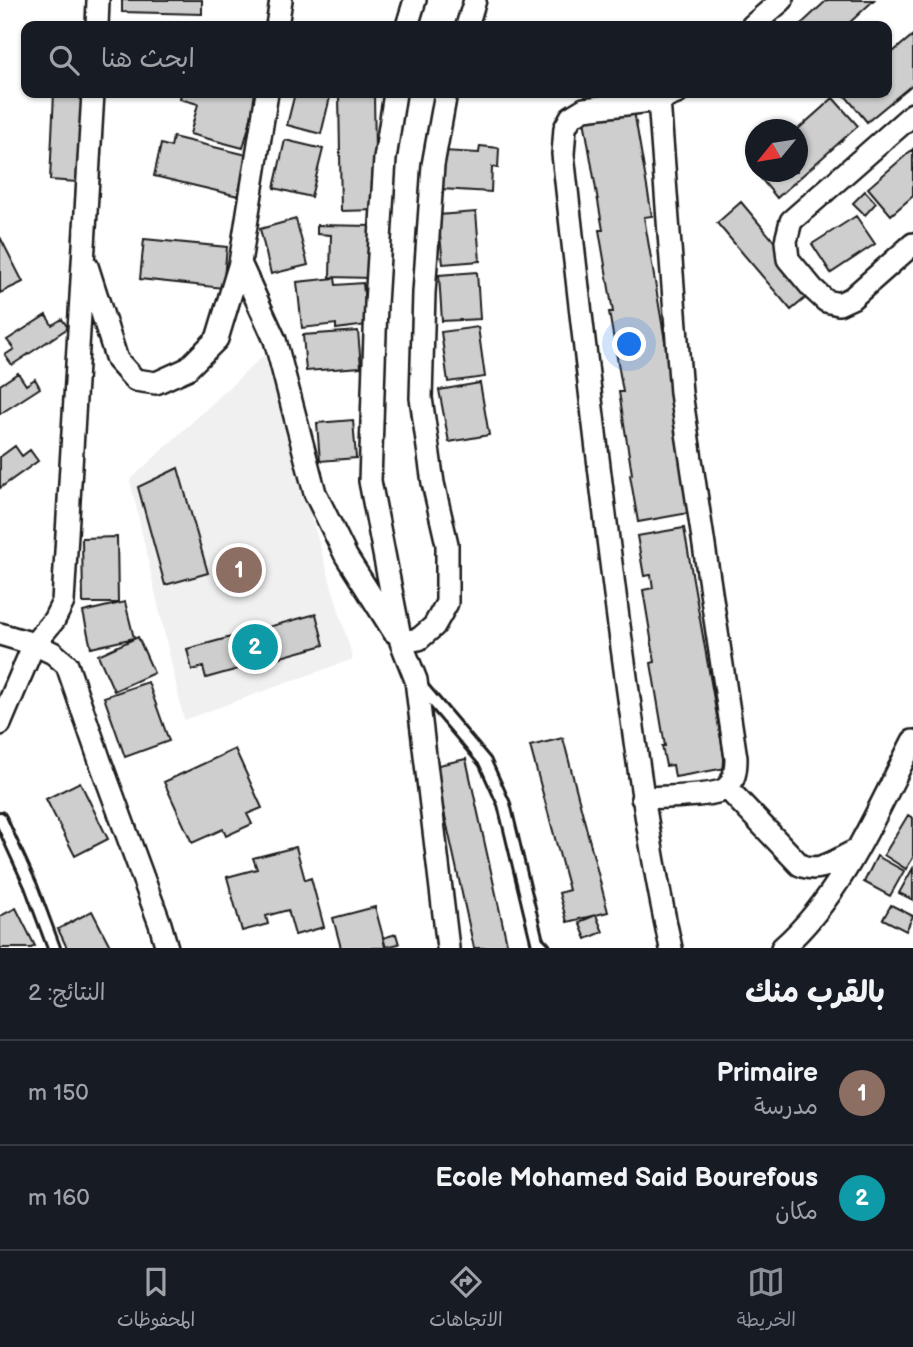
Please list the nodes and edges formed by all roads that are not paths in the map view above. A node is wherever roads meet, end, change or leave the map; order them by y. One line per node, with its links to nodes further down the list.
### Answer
1 (98, 0): 6 (street)
2 (281, 0): 7 (street)
3 (415, 0): 8 (street)
4 (475, 0): 9 (street)
5 (782, 0): 10 (street)
6 (97, 21)
7 (278, 21)
8 (409, 21)
9 (469, 21)
10 (758, 21)
11 (93, 98): 19 (street)
12 (266, 98): 20 (street)
13 (394, 98): 22 (street)
14 (445, 98): 22 (street)
15 (661, 98): 28 (street)
16 (668, 98): 27 (street)
17 (913, 114): 18 (street)
18 (913, 244)
19 (83, 253): 20 (street); 23 (street)
20 (240, 263): 22 (street)
21 (0, 634): 23 (street)
22 (401, 642): 24 (street)
23 (34, 644): 25 (street); 32 (street)
24 (416, 680): 33 (street); 34 (lane)
25 (0, 724)
26 (913, 741): 30 (street)
27 (727, 788): 28 (street); 30 (street)
28 (642, 798): 35 (street)
29 (0, 818): 31 (lane)
30 (856, 850): 36 (street)
31 (54, 948)
32 (167, 948)
33 (448, 948)
34 (544, 948)
35 (671, 948)
36 (782, 948)

